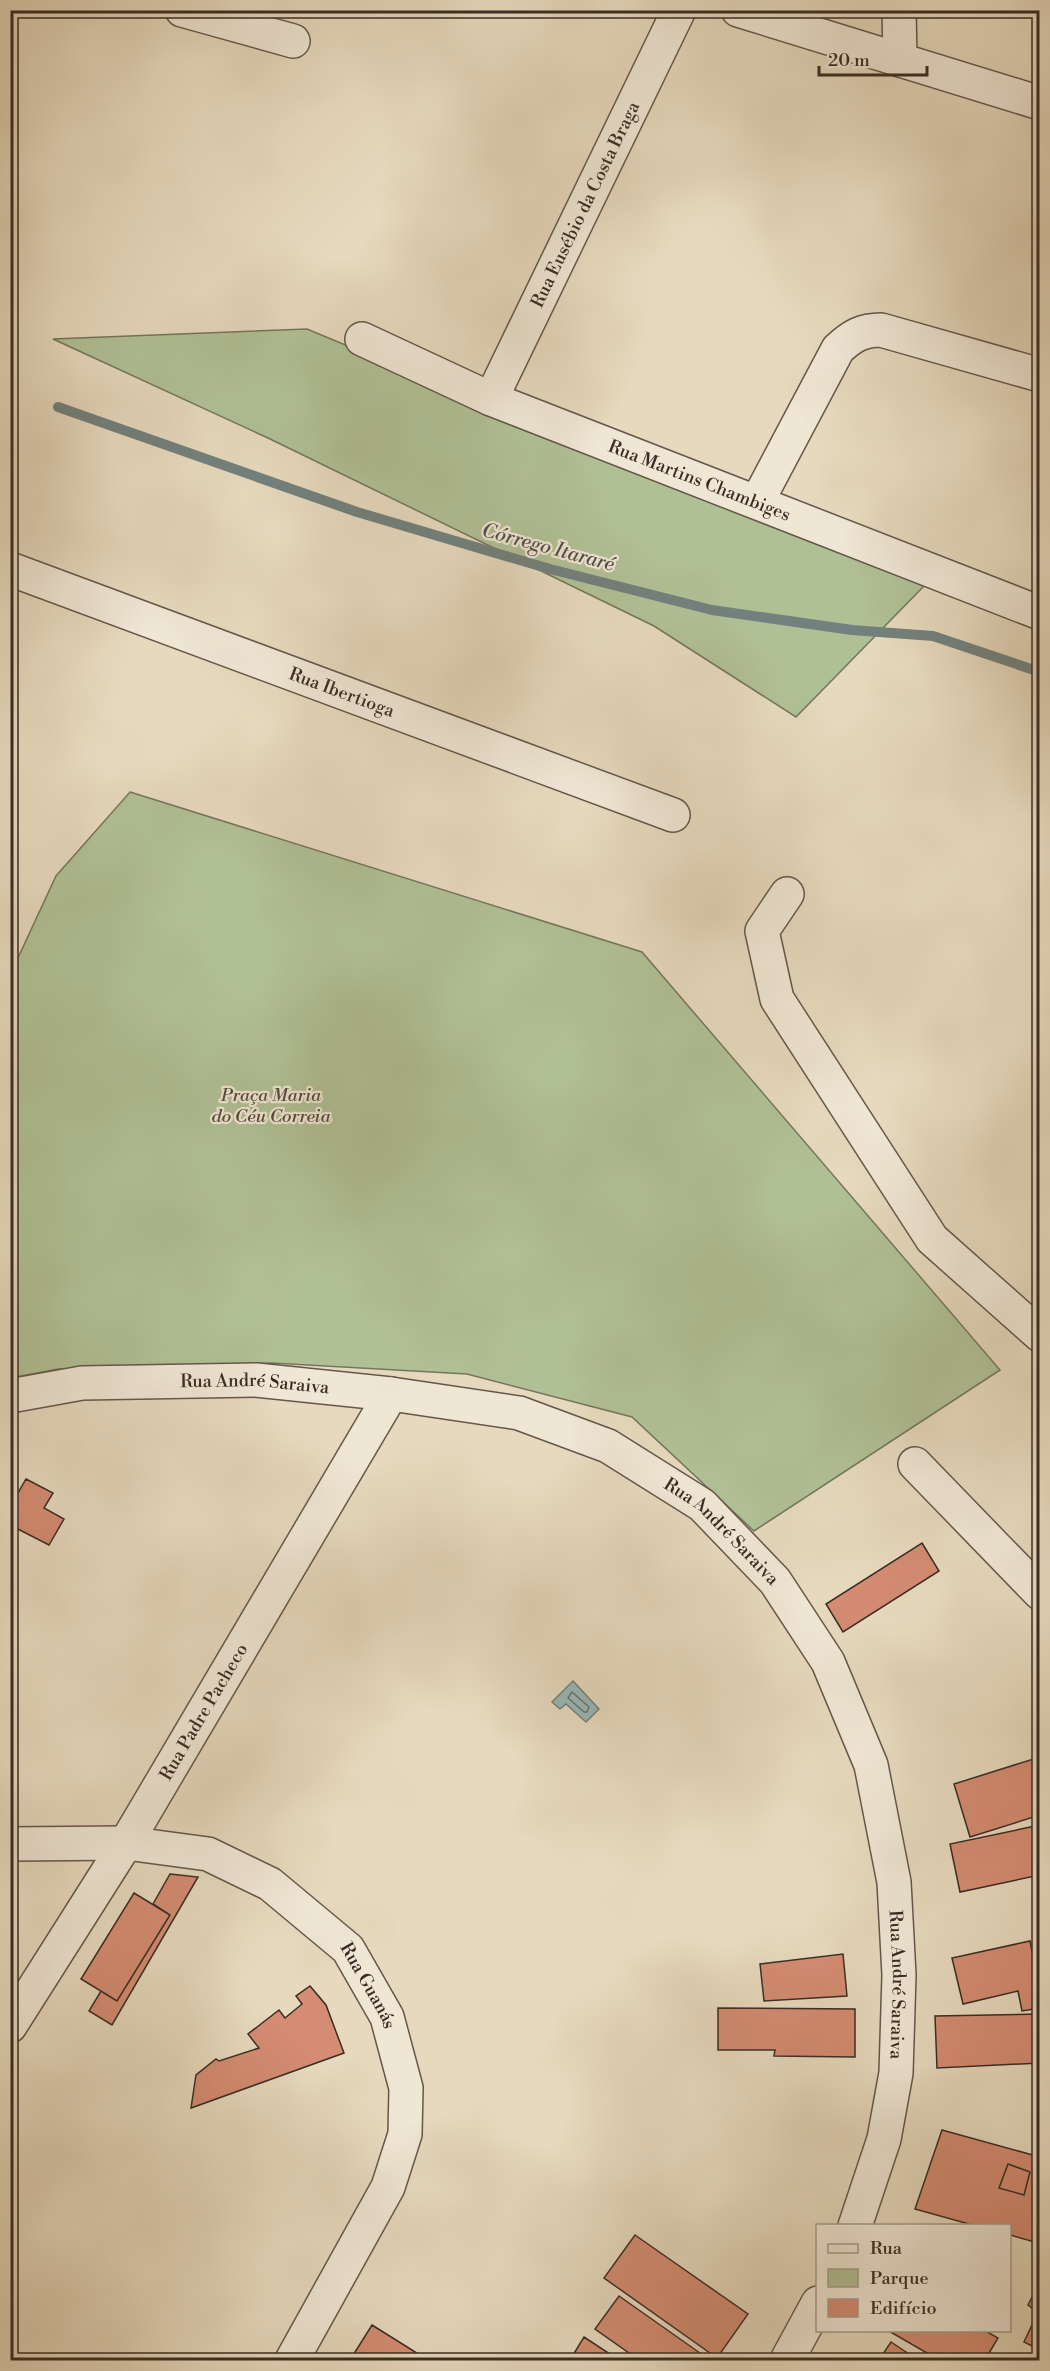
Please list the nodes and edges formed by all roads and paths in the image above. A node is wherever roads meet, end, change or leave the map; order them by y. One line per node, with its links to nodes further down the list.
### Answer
1 (182, 10): 5 (street)
2 (679, 10): 10 (street, Rua Eusébio da Costa Braga)
3 (738, 10): 6 (street)
4 (899, 10): 6 (street)
5 (293, 41)
6 (900, 60): 7 (street)
7 (1040, 103)
8 (362, 339): 10 (street, Rua Martins Chambiges)
9 (1040, 375): 11 (street)
10 (491, 399): 11 (street, Rua Martins Chambiges)
11 (757, 502): 13 (street, Rua Martins Chambiges)
12 (10, 569): 14 (street, Rua Ibertioga)
13 (1040, 613)
14 (673, 815)
15 (787, 894): 16 (street)
16 (1040, 1335)
17 (391, 1394): 18 (street, Rua André Saraiva); 21 (street, Rua Padre Pacheco); 24 (street, Rua André Saraiva)
18 (10, 1396)
19 (915, 1464): 20 (street)
20 (1040, 1593)
21 (126, 1843): 22 (street, Rua Guanás); 23 (street, Rua Padre Pacheco); 26 (street, Rua Guanás)
22 (10, 1844)
23 (10, 2026)
24 (856, 2224)
25 (816, 2306): 27 (street)
26 (292, 2361)
27 (787, 2361)

